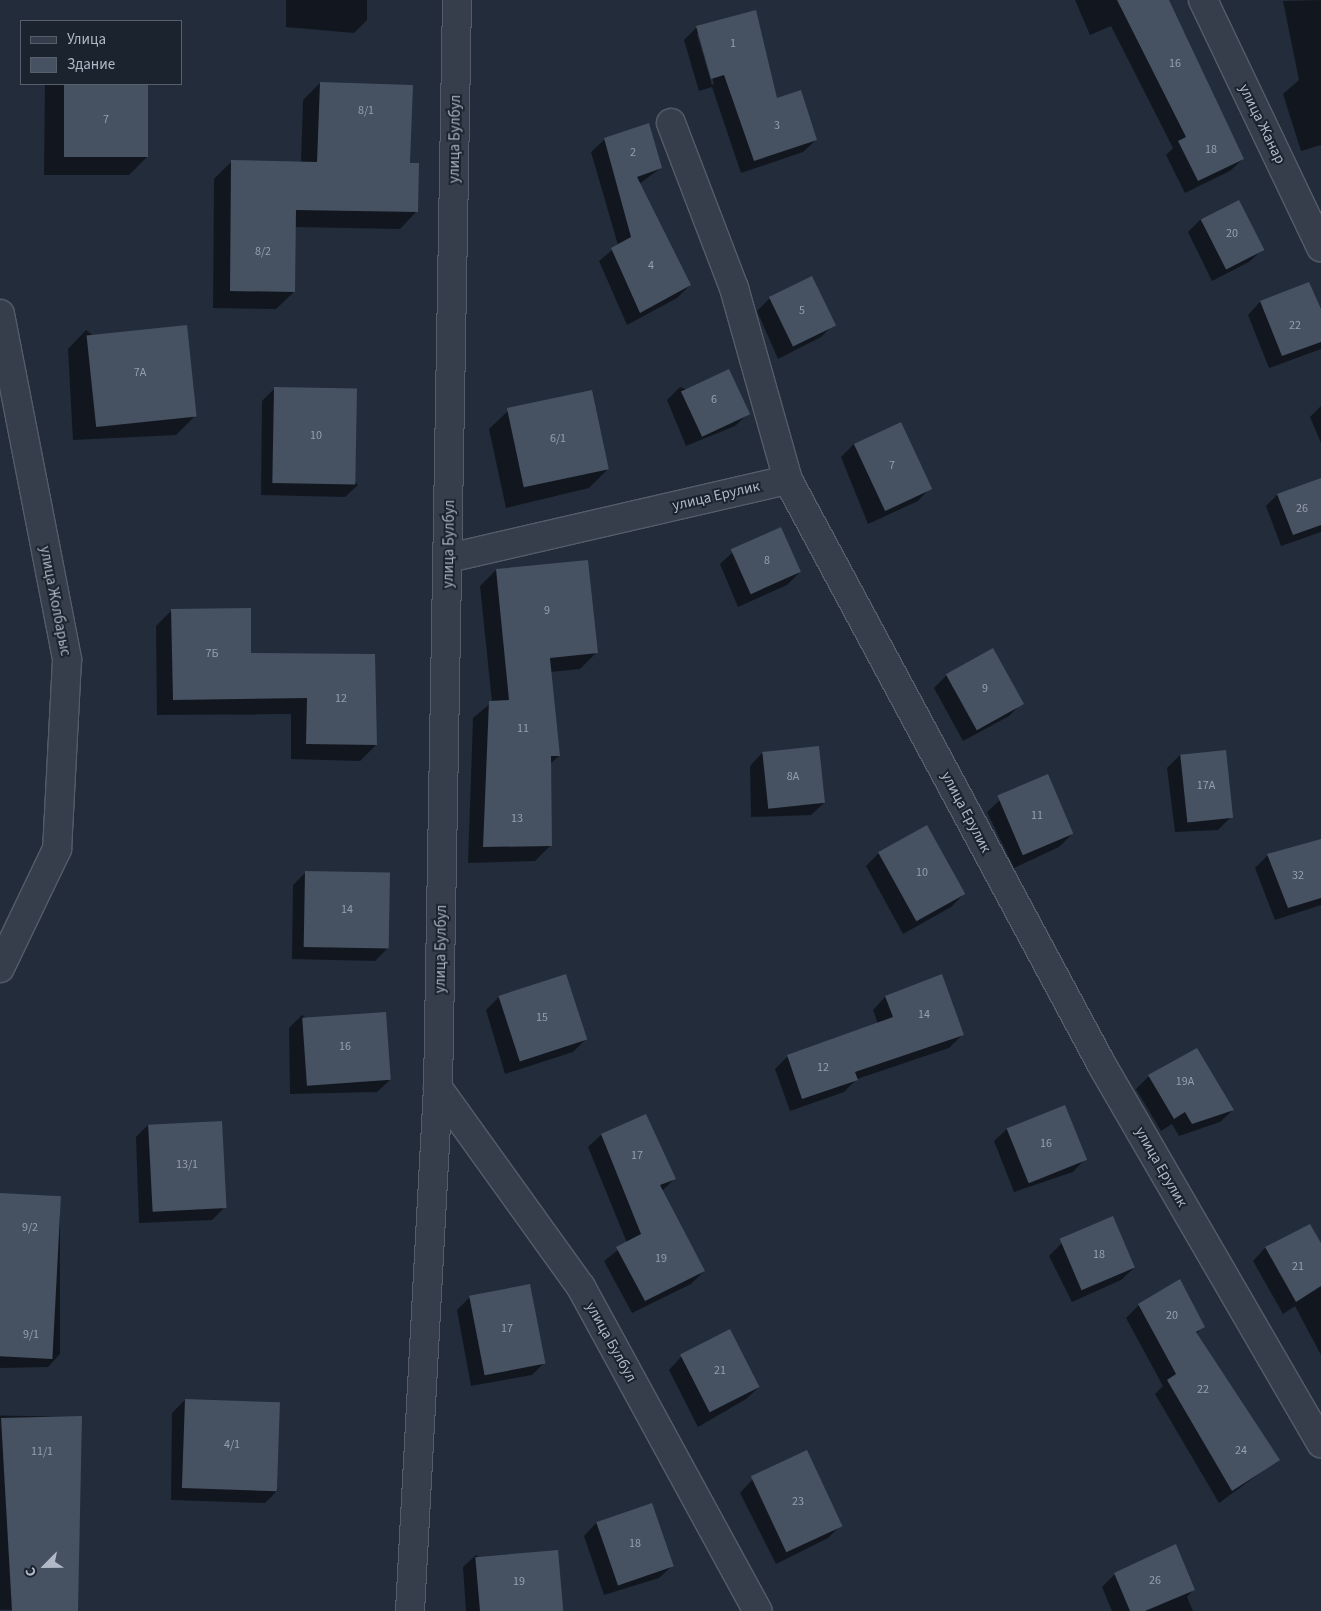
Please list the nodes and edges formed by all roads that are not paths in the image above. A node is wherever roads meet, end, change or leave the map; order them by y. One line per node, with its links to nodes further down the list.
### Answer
1 (457, 0): 7 (street, улица Булбул)
2 (1203, 0): 4 (street, улица Жанар)
3 (671, 123): 6 (street)
4 (1321, 247)
5 (0, 314): 8 (street, улица Жолбарыс)
6 (788, 480): 7 (street, улица Ерулик); 10 (street, улица Ерулик)
7 (449, 558): 9 (street, улица Булбул)
8 (0, 968)
9 (438, 1088): 11 (street, улица Булбул); 12 (street, улица Булбул)
10 (1321, 1443)
11 (410, 1611)
12 (758, 1611)

